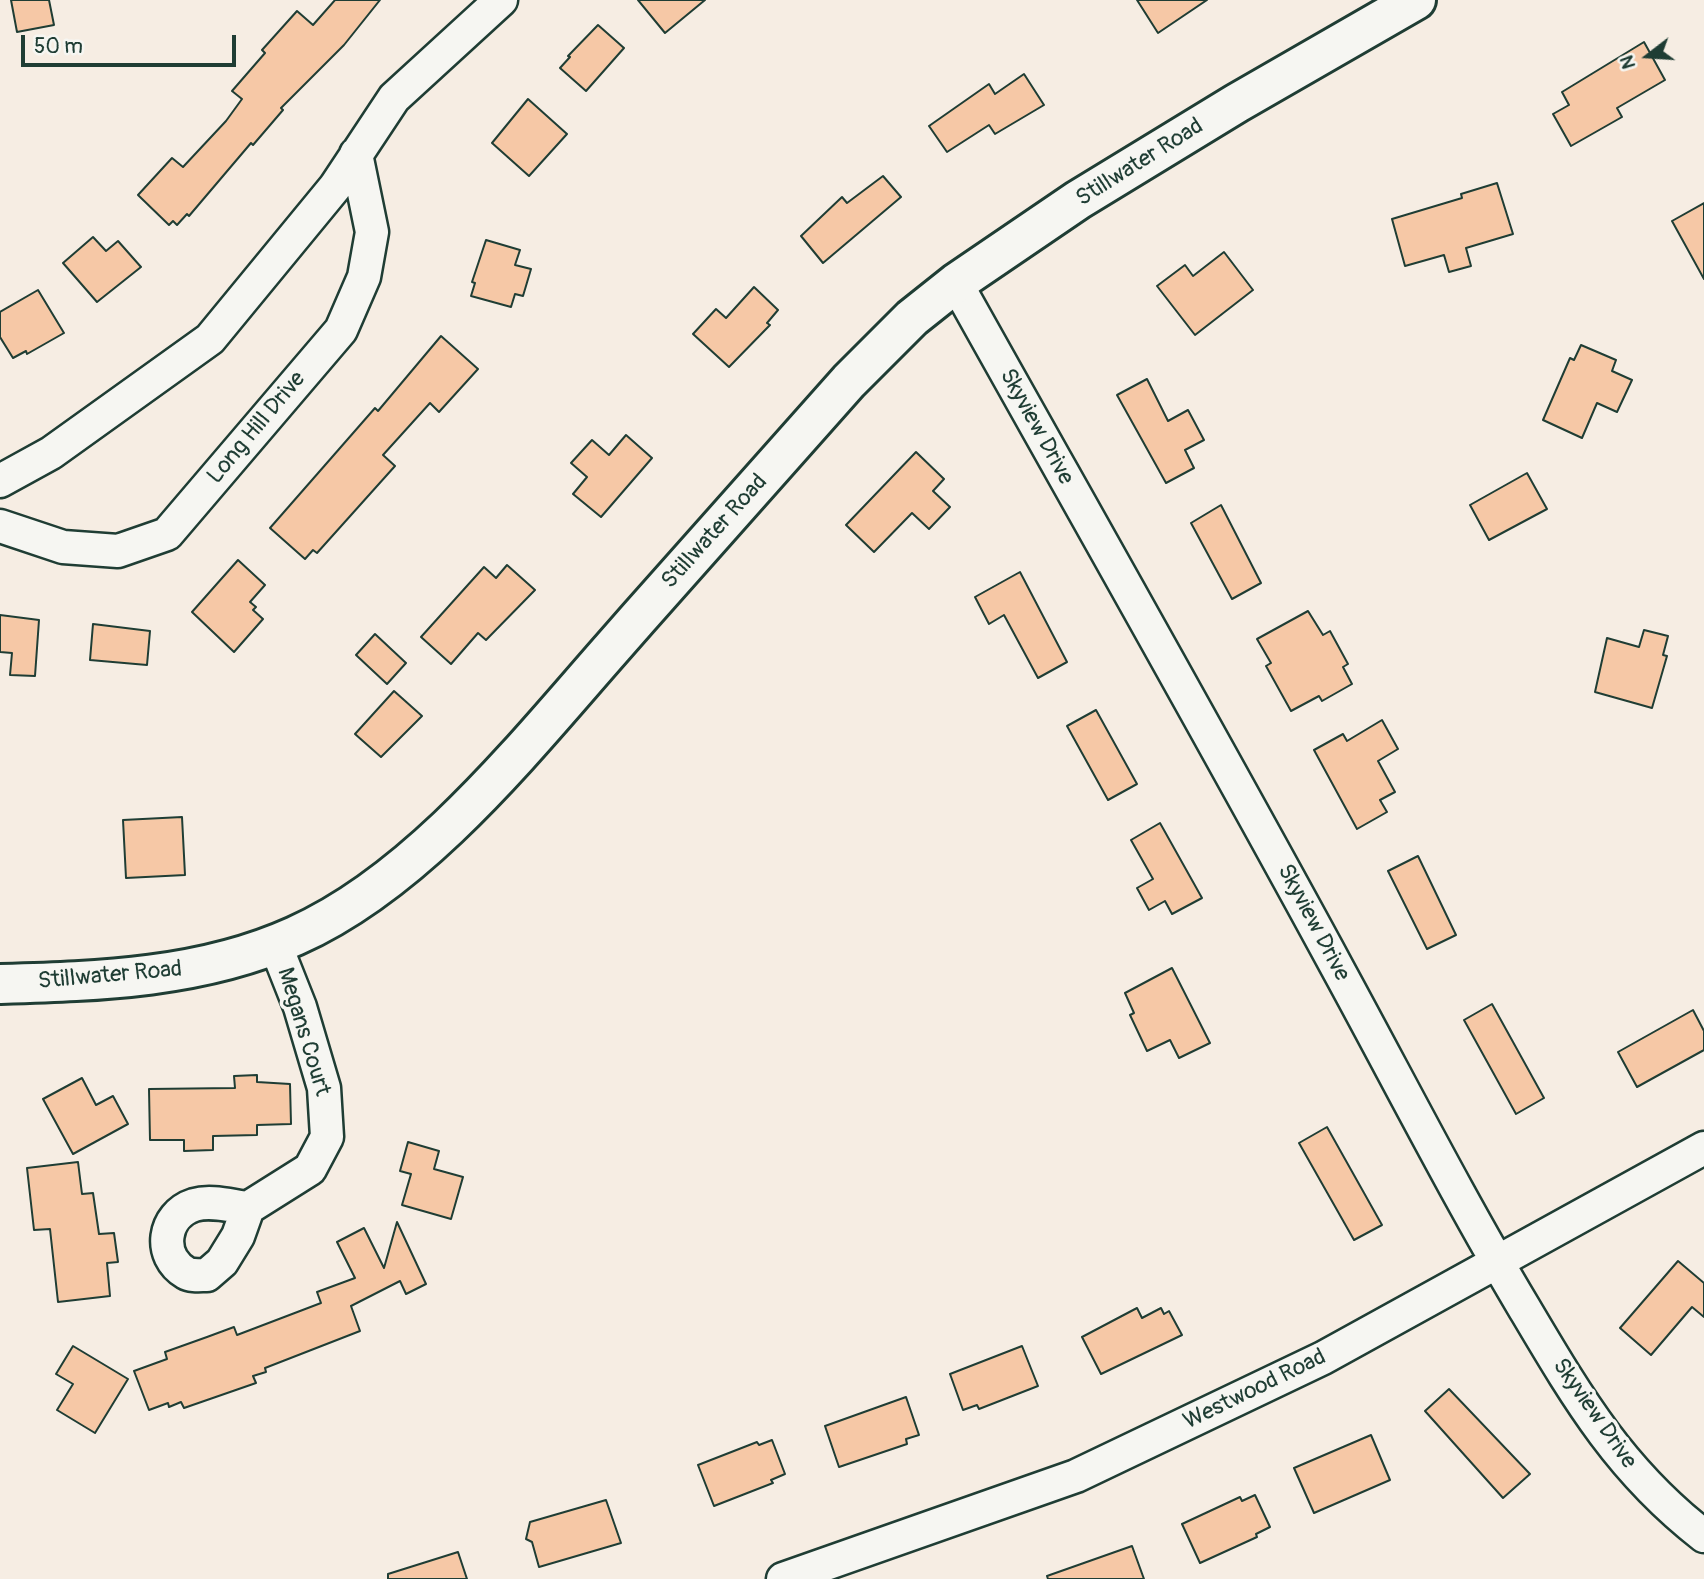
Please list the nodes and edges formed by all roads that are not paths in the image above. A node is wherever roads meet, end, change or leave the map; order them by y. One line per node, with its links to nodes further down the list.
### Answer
1 (501, 0): 3 (street)
2 (1416, 0): 4 (main road, Stillwater Road)
3 (356, 154): 5 (street); 6 (street, Long Hill Drive)
4 (956, 283): 7 (main road, Stillwater Road); 11 (street, Skyview Drive)
5 (0, 481)
6 (0, 526)
7 (275, 944): 8 (main road, Stillwater Road); 10 (street, Megans Court)
8 (0, 984)
9 (1704, 1148): 11 (street, Westwood Road)
10 (248, 1208)
11 (1498, 1264): 12 (street, Skyview Drive); 13 (street, Westwood Road)
12 (1704, 1536)
13 (783, 1579)

